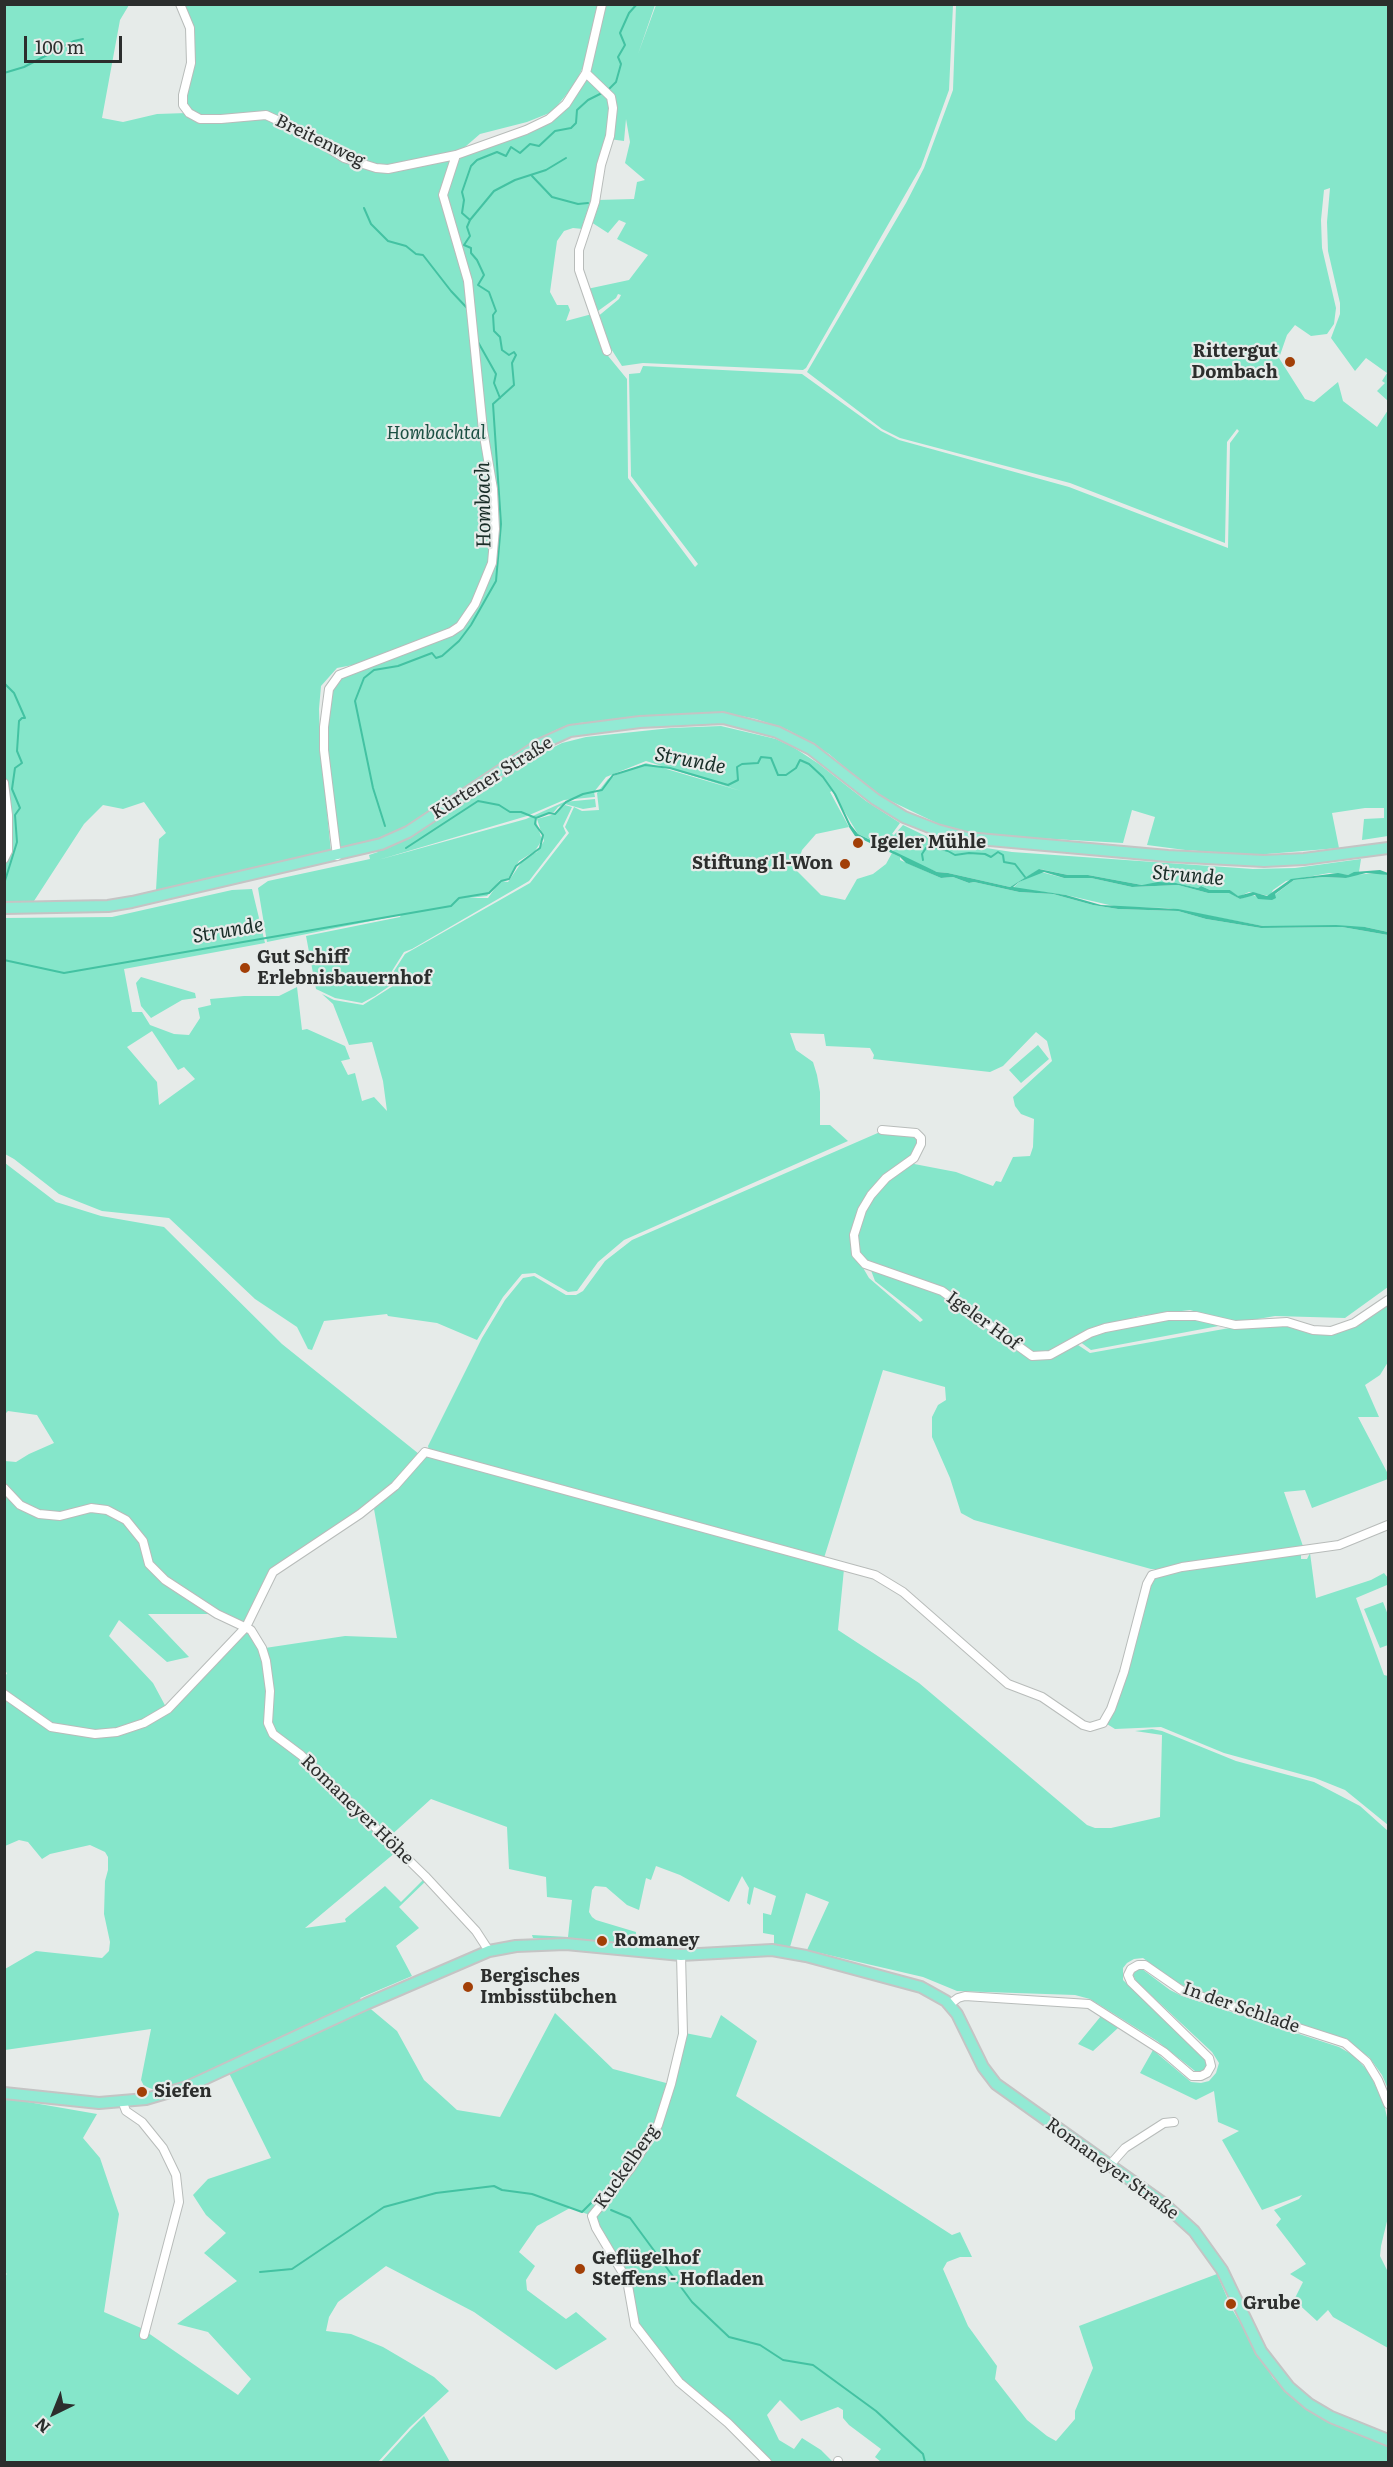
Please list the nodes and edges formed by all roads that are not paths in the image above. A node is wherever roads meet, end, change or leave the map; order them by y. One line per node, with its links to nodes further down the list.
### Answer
1 (180, 4): 4 (street, Breitenweg)
2 (602, 4): 3 (street)
3 (586, 73): 4 (street); 5 (street)
4 (456, 155): 8 (street)
5 (607, 351)
6 (4, 783): 9 (street)
7 (1389, 848): 8 (main road, Kürtener Straße)
8 (337, 856): 10 (main road, Kürtener Straße)
9 (4, 859)
10 (4, 908)
11 (882, 1130): 12 (street, Igeler Hof)
12 (1389, 1300)
13 (4, 1488): 15 (street)
14 (1389, 1525): 15 (street)
15 (246, 1627): 16 (street); 17 (street, Romaneyer Höhe)
16 (4, 1694)
17 (489, 1952): 18 (main road); 21 (main road)
18 (681, 1955): 19 (main road, Romaneyer Straße); 27 (street, Kuckelberg)
19 (950, 2004): 22 (street, In der Schlade); 24 (main road, Romaneyer Straße)
20 (4, 2093): 21 (main road)
21 (123, 2103): 25 (street)
22 (1389, 2104)
23 (1174, 2122): 24 (street)
24 (1109, 2166): 26 (main road, Romaneyer Straße)
25 (144, 2335)
26 (1389, 2440)
27 (767, 2463)

